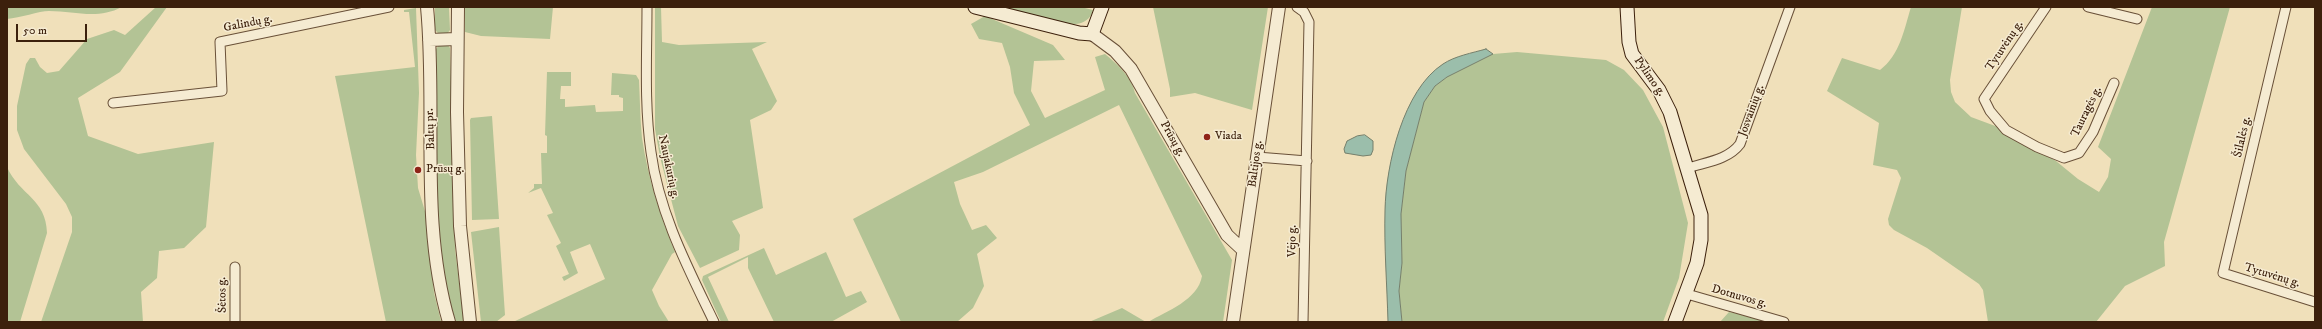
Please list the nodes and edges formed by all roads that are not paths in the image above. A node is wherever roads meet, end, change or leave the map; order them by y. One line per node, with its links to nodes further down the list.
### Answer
1 (389, 7): 20 (street, Galindų g.)
2 (427, 7): 17 (street, Baltų pr.)
3 (458, 7): 16 (street)
4 (647, 7): 32 (street, Naujakurių g.)
5 (975, 7): 15 (main road, Prūsų g.)
6 (1102, 7): 15 (main road)
7 (1280, 7): 21 (street, Baltijos g.)
8 (1297, 7): 22 (street, Vėjo g.)
9 (1627, 7): 23 (main road, Pylimo g.)
10 (1790, 7): 23 (street, Josvainių g.)
11 (2046, 7): 19 (street, Tytuvėnų g.)
12 (2088, 7): 14 (street)
13 (2286, 7): 26 (street, Šilalės g.)
14 (2137, 19)
15 (1092, 34): 24 (street, Prūsų g.)
16 (458, 39): 17 (street); 31 (street)
17 (429, 40): 30 (street, Baltų pr.)
18 (2114, 83): 19 (street, Tauragės g.)
19 (1984, 99)
20 (113, 103)
21 (1257, 157): 22 (street); 24 (street, Baltijos g.)
22 (1307, 161): 34 (street, Vėjo g.)
23 (1688, 168): 27 (main road)
24 (1243, 250): 33 (street, Baltijos g.)
25 (234, 267): 29 (street, Šėtos g.)
26 (2222, 273): 28 (street, Tytuvėnų g.)
27 (1687, 294): 35 (main road); 36 (street, Dotnuvos g.)
28 (2315, 302)
29 (235, 322)
30 (449, 322)
31 (470, 322)
32 (714, 322)
33 (1233, 322)
34 (1303, 322)
35 (1676, 322)
36 (1784, 322)

